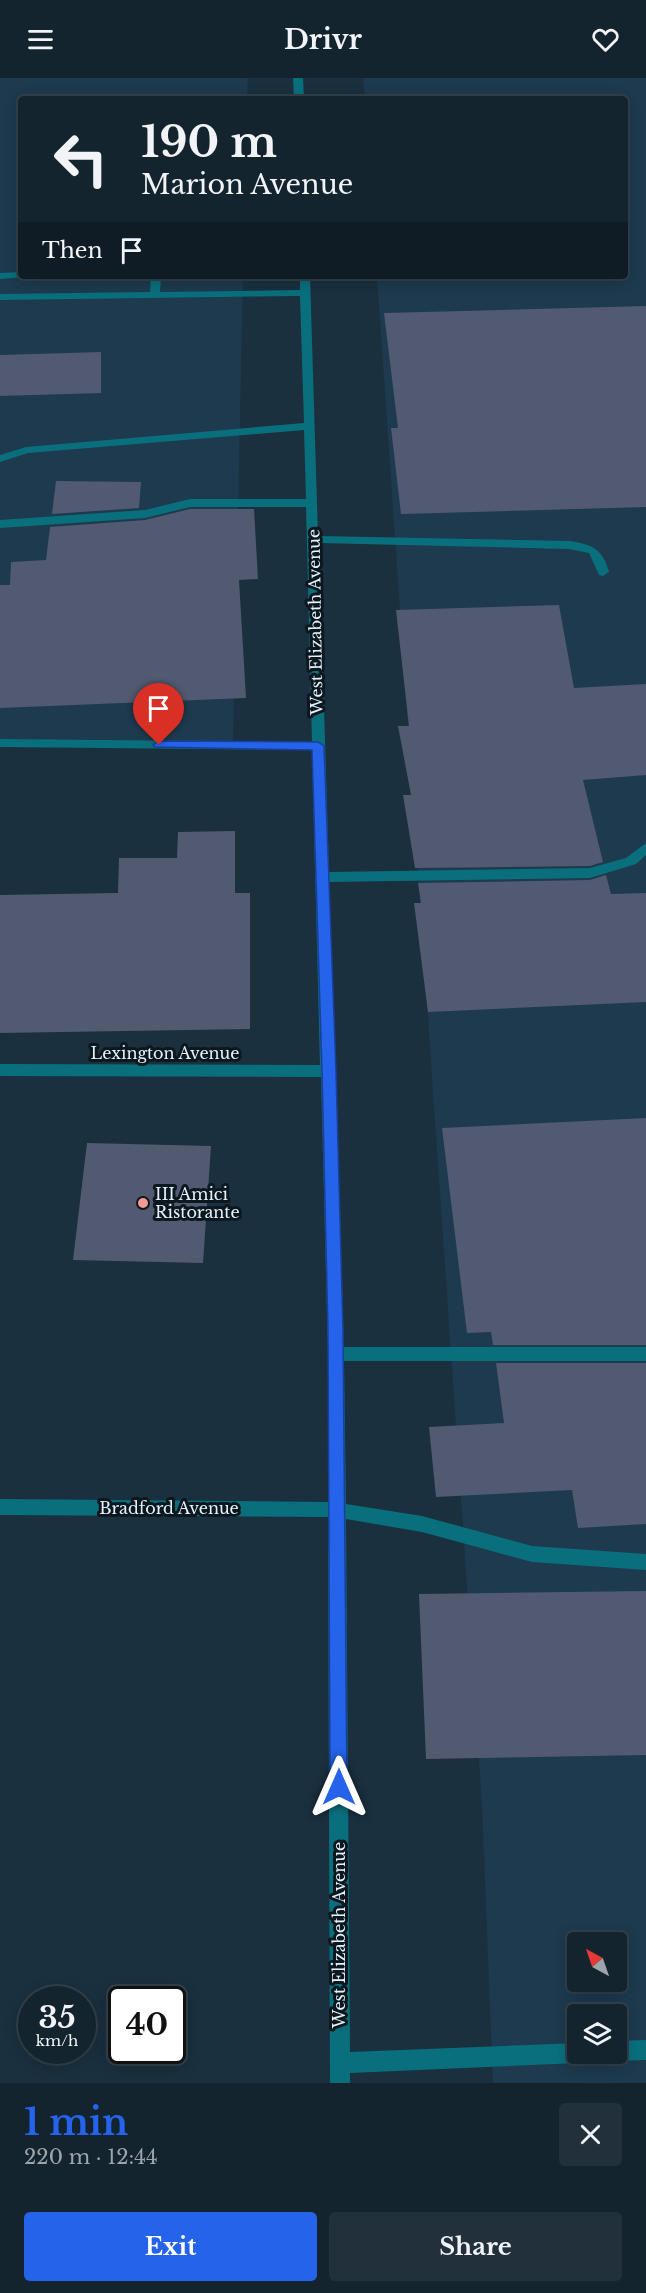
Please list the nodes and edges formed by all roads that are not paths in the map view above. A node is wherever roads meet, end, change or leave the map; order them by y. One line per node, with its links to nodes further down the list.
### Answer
1 (298, 78): 2 (street)
2 (299, 96)
3 (18, 275): 4 (street)
4 (0, 276)
5 (156, 279): 8 (street)
6 (305, 279): 7 (street, West Elizabeth Avenue)
7 (306, 293): 8 (street); 10 (street, West Elizabeth Avenue)
8 (155, 294): 9 (street)
9 (0, 297)
10 (309, 426): 11 (street); 12 (street, West Elizabeth Avenue)
11 (0, 459)
12 (312, 503): 13 (street); 14 (street, West Elizabeth Avenue)
13 (0, 524)
14 (313, 539): 15 (street); 17 (street, West Elizabeth Avenue)
15 (603, 572)
16 (0, 743): 17 (street)
17 (318, 746): 19 (street, West Elizabeth Avenue)
18 (646, 848): 19 (street)
19 (323, 877): 21 (street, West Elizabeth Avenue)
20 (0, 1070): 21 (street, Lexington Avenue)
21 (329, 1071): 22 (street, West Elizabeth Avenue)
22 (336, 1354): 23 (street); 25 (street, West Elizabeth Avenue)
23 (646, 1354)
24 (0, 1506): 25 (street, Bradford Avenue)
25 (337, 1510): 26 (street, Bradford Avenue); 30 (street, West Elizabeth Avenue)
26 (646, 1562)
27 (646, 2050): 28 (street)
28 (627, 2051)
29 (567, 2054): 30 (street)
30 (340, 2073)

